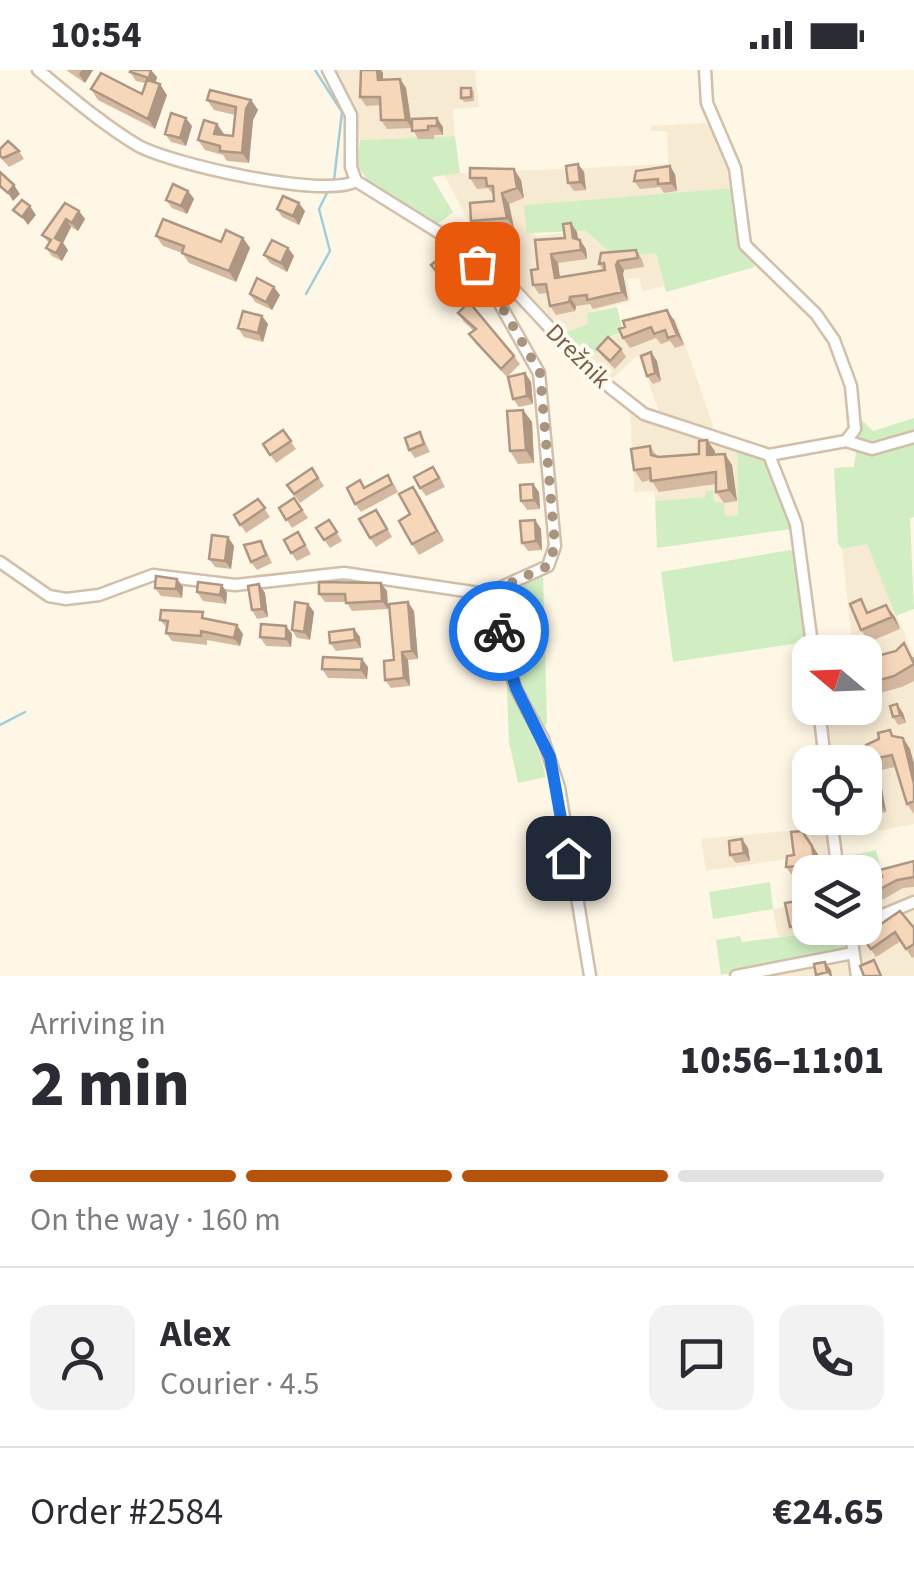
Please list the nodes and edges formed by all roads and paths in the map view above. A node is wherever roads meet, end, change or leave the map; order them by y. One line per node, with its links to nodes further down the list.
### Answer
1 (38, 70): 4 (street)
2 (328, 70): 4 (street)
3 (706, 70): 7 (street)
4 (356, 181): 5 (street, Drežnik)
5 (477, 254): 8 (street, Drežnik); 10 (street)
6 (914, 437): 7 (street)
7 (846, 441): 8 (street)
8 (769, 455): 11 (street)
9 (0, 562): 10 (street)
10 (486, 594): 16 (street)
11 (811, 635)
12 (914, 904): 13 (street)
13 (882, 915)
14 (853, 945): 15 (street)
15 (853, 953): 17 (street); 18 (street)
16 (590, 976)
17 (736, 976)
18 (857, 976)

